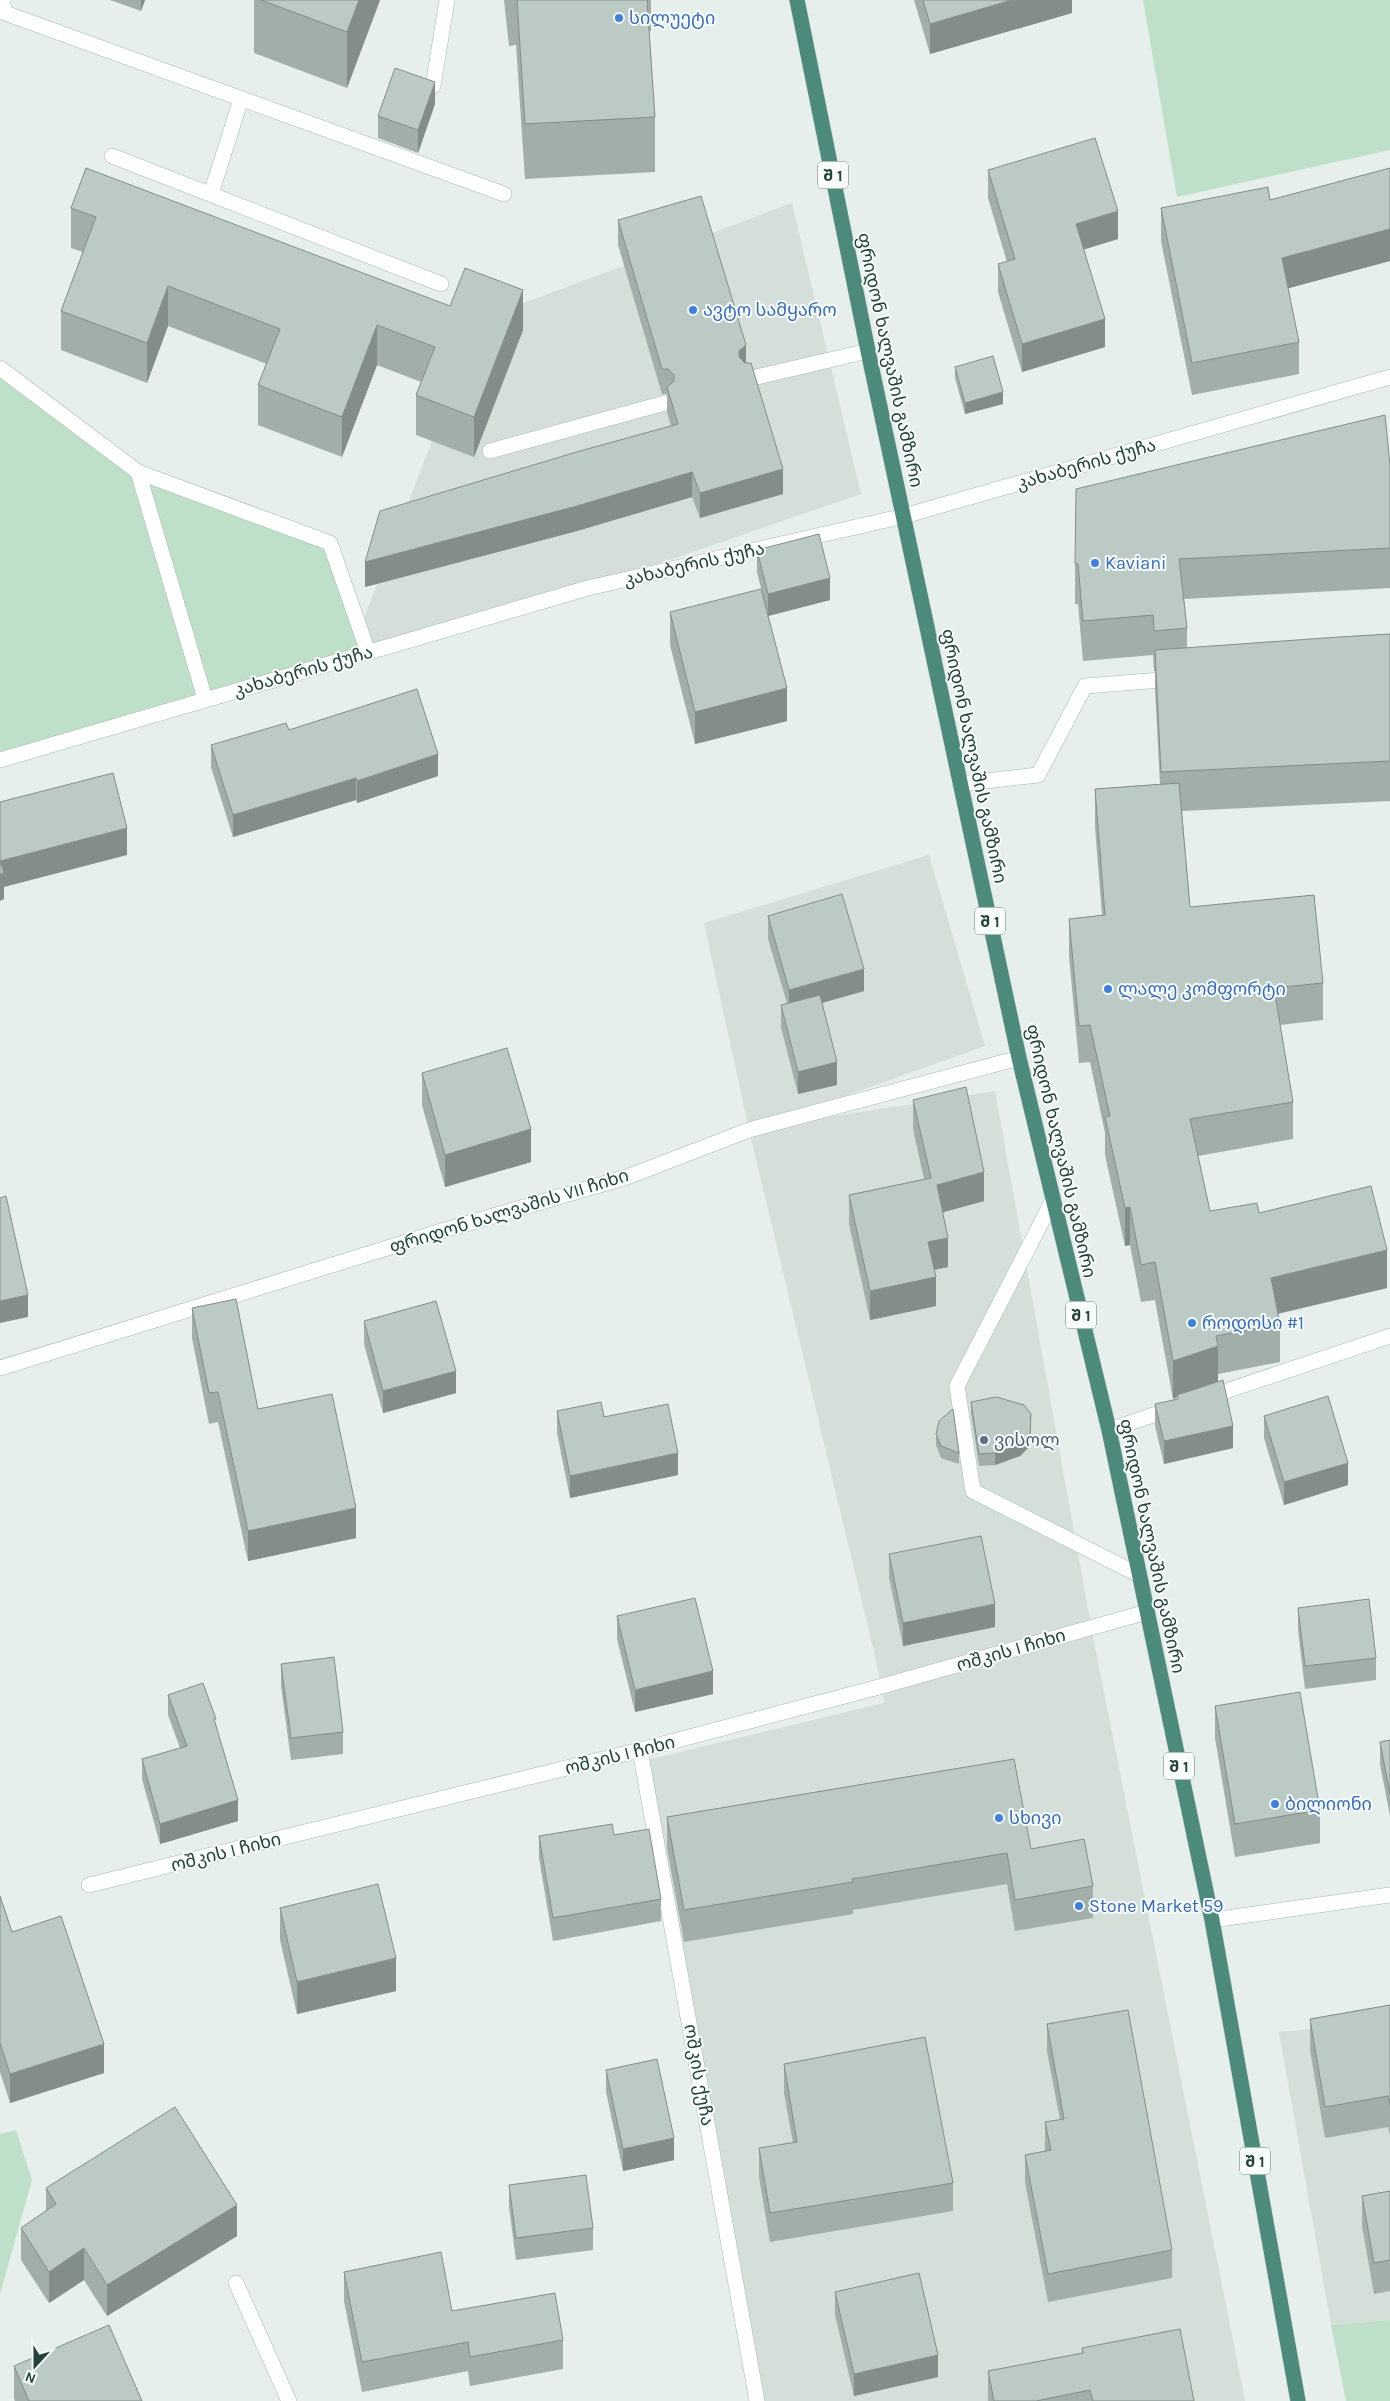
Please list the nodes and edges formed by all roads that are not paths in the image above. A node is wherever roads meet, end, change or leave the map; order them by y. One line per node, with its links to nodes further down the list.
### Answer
1 (447, 0): 4 (street)
2 (797, 0): 10 (highway, ფრიდონ ხალვაშის გამზირი / შ 1)
3 (6, 4): 5 (street)
4 (433, 86)
5 (241, 99): 7 (street); 8 (street)
6 (112, 156): 7 (street)
7 (211, 194): 9 (street)
8 (504, 194)
9 (442, 284)
10 (868, 351): 13 (street); 17 (highway, ფრიდონ ხალვაშის გამზირი / შ 1)
11 (0, 368): 16 (street)
12 (1390, 378): 17 (street, კახაბერის ქუჩა)
13 (748, 379)
14 (665, 403): 15 (street)
15 (490, 451)
16 (138, 472): 18 (street); 20 (street)
17 (904, 516): 18 (street, კახაბერის ქუჩა); 22 (highway, ფრიდონ ხალვაშის გამზირი / შ 1)
18 (368, 652): 20 (street, კახაბერის ქუჩა)
19 (1193, 678): 22 (street)
20 (205, 699): 21 (street, კახაბერის ქუჩა)
21 (0, 760)
22 (960, 784): 23 (highway, ფრიდონ ხალვაშის გამზირი / შ 1)
23 (1019, 1058): 24 (highway, ფრიდონ ხალვაშის გამზირი / შ 1); 26 (street, ფრიდონ ხალვაშის VII ჩიხი)
24 (1053, 1200): 27 (highway, ფრიდონ ხალვაშის გამზირი / შ 1); 28 (street)
25 (1390, 1336): 27 (street)
26 (0, 1368)
27 (1109, 1430): 28 (highway, ფრიდონ ხალვაშის გამზირი / შ 1)
28 (1139, 1575): 29 (highway, ფრიდონ ხალვაშის გამზირი / შ 1)
29 (1147, 1612): 30 (street, ოშკის I ჩიხი); 33 (highway, ფრიდონ ხალვაშის გამზირი / შ 1)
30 (640, 1750): 31 (street, ოშკის I ჩიხი); 36 (street, ოშკის ქუჩა)
31 (89, 1885)
32 (1390, 1895): 33 (street)
33 (1212, 1920): 37 (highway, ფრიდონ ხალვაშის გამზირი / შ 1)
34 (236, 2283): 35 (street)
35 (289, 2401)
36 (757, 2401)
37 (1298, 2401)

